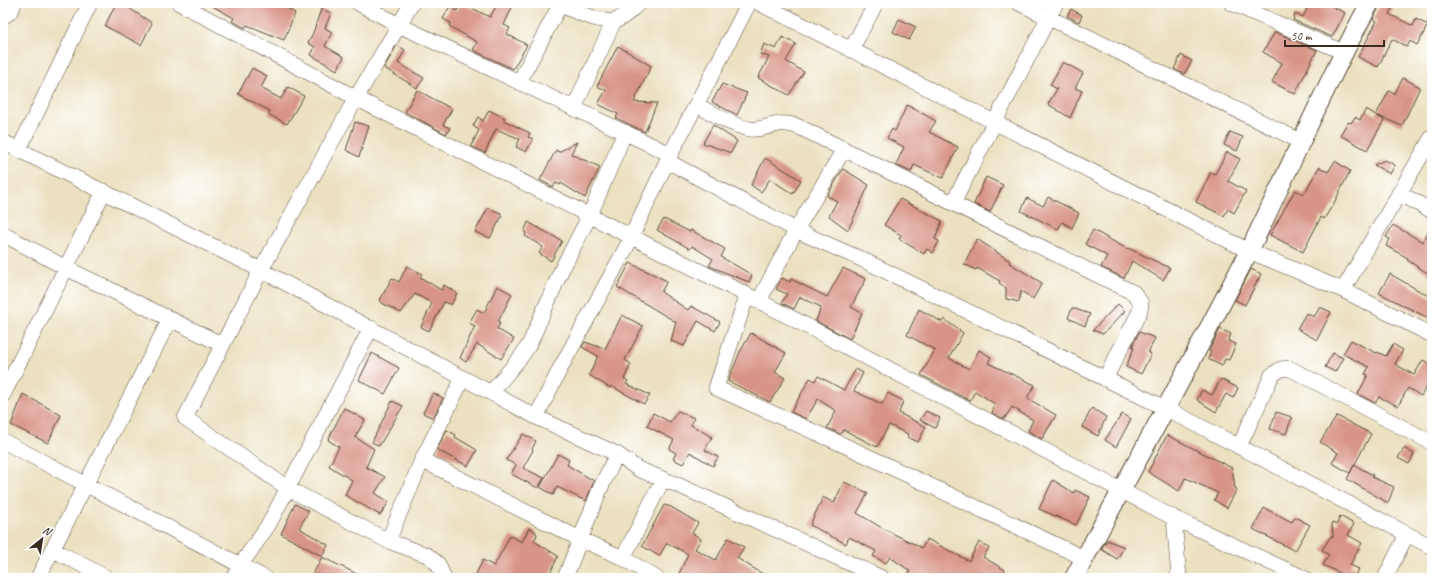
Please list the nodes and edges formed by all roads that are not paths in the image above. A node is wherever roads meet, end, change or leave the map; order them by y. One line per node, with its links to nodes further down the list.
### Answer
1 (14, 3): 15 (street)
2 (90, 3): 30 (street)
3 (178, 3): 22 (street)
4 (358, 3): 18 (street)
5 (412, 3): 18 (street)
6 (638, 3): 17 (street)
7 (749, 3): 23 (street)
8 (760, 3): 19 (street)
9 (876, 3): 19 (street)
10 (1020, 3): 16 (street)
11 (1056, 3): 16 (street)
12 (1231, 3): 20 (street)
13 (1370, 3): 20 (street)
14 (558, 4): 17 (street); 21 (street)
15 (3, 14)
16 (1048, 18): 25 (street); 29 (street)
17 (614, 21): 24 (street)
18 (399, 25): 21 (street); 22 (street)
19 (851, 50): 25 (street)
20 (1343, 52): 29 (street)
21 (519, 82): 24 (street)
22 (356, 98): 37 (street); 43 (street)
23 (696, 105): 31 (street); 32 (street)
24 (574, 108): 26 (street)
25 (995, 122): 35 (street); 41 (street)
26 (625, 132): 32 (street); 37 (street)
27 (1432, 136): 34 (street)
28 (3, 142): 30 (street)
29 (1302, 142): 41 (street)
30 (19, 149): 33 (street)
31 (844, 149): 35 (street); 38 (street)
32 (669, 158): 38 (street); 40 (street)
33 (104, 191): 42 (street); 43 (street)
34 (1399, 193): 36 (street); 44 (street)
35 (953, 203): 51 (street)
36 (1432, 211)
37 (590, 215): 40 (street); 52 (street)
38 (796, 230): 45 (street); 51 (street)
39 (3, 234): 42 (street)
40 (632, 236): 45 (street); 55 (street)
41 (1249, 251): 44 (street); 54 (street)
42 (66, 268): 46 (street); 53 (street)
43 (261, 270): 47 (street); 49 (street)
44 (1343, 290): 48 (street)
45 (753, 298): 64 (street); 72 (street)
46 (170, 319): 49 (street); 62 (street)
47 (371, 328): 50 (street); 63 (street)
48 (1432, 335)
49 (223, 344): 63 (street)
50 (463, 378): 52 (street); 60 (street)
51 (1105, 378): 54 (street)
52 (491, 393): 55 (street)
53 (3, 395)
54 (1165, 408): 58 (street); 64 (street)
55 (536, 417): 59 (street)
56 (3, 441): 62 (street)
57 (1432, 443): 58 (street)
58 (1239, 447): 66 (street)
59 (617, 454): 61 (street); 67 (street)
60 (422, 460): 67 (street); 68 (street)
61 (663, 479): 71 (street); 80 (street)
62 (85, 484): 70 (street); 73 (street)
63 (289, 489): 68 (street); 73 (street)
64 (1121, 490): 65 (street); 72 (street)
65 (1174, 518): 82 (street); 83 (street)
66 (1407, 534): 69 (street); 84 (street)
67 (580, 539): 71 (street); 78 (street)
68 (388, 541): 77 (street)
69 (1432, 547)
70 (52, 549): 74 (street); 75 (street)
71 (623, 558): 79 (street)
72 (1084, 558): 81 (street)
73 (237, 572): 76 (street)
74 (38, 578)
75 (107, 578)
76 (265, 578)
77 (444, 578)
78 (565, 578)
79 (656, 578)
80 (882, 578)
81 (1074, 578)
82 (1179, 578)
83 (1304, 578)
84 (1385, 578)

